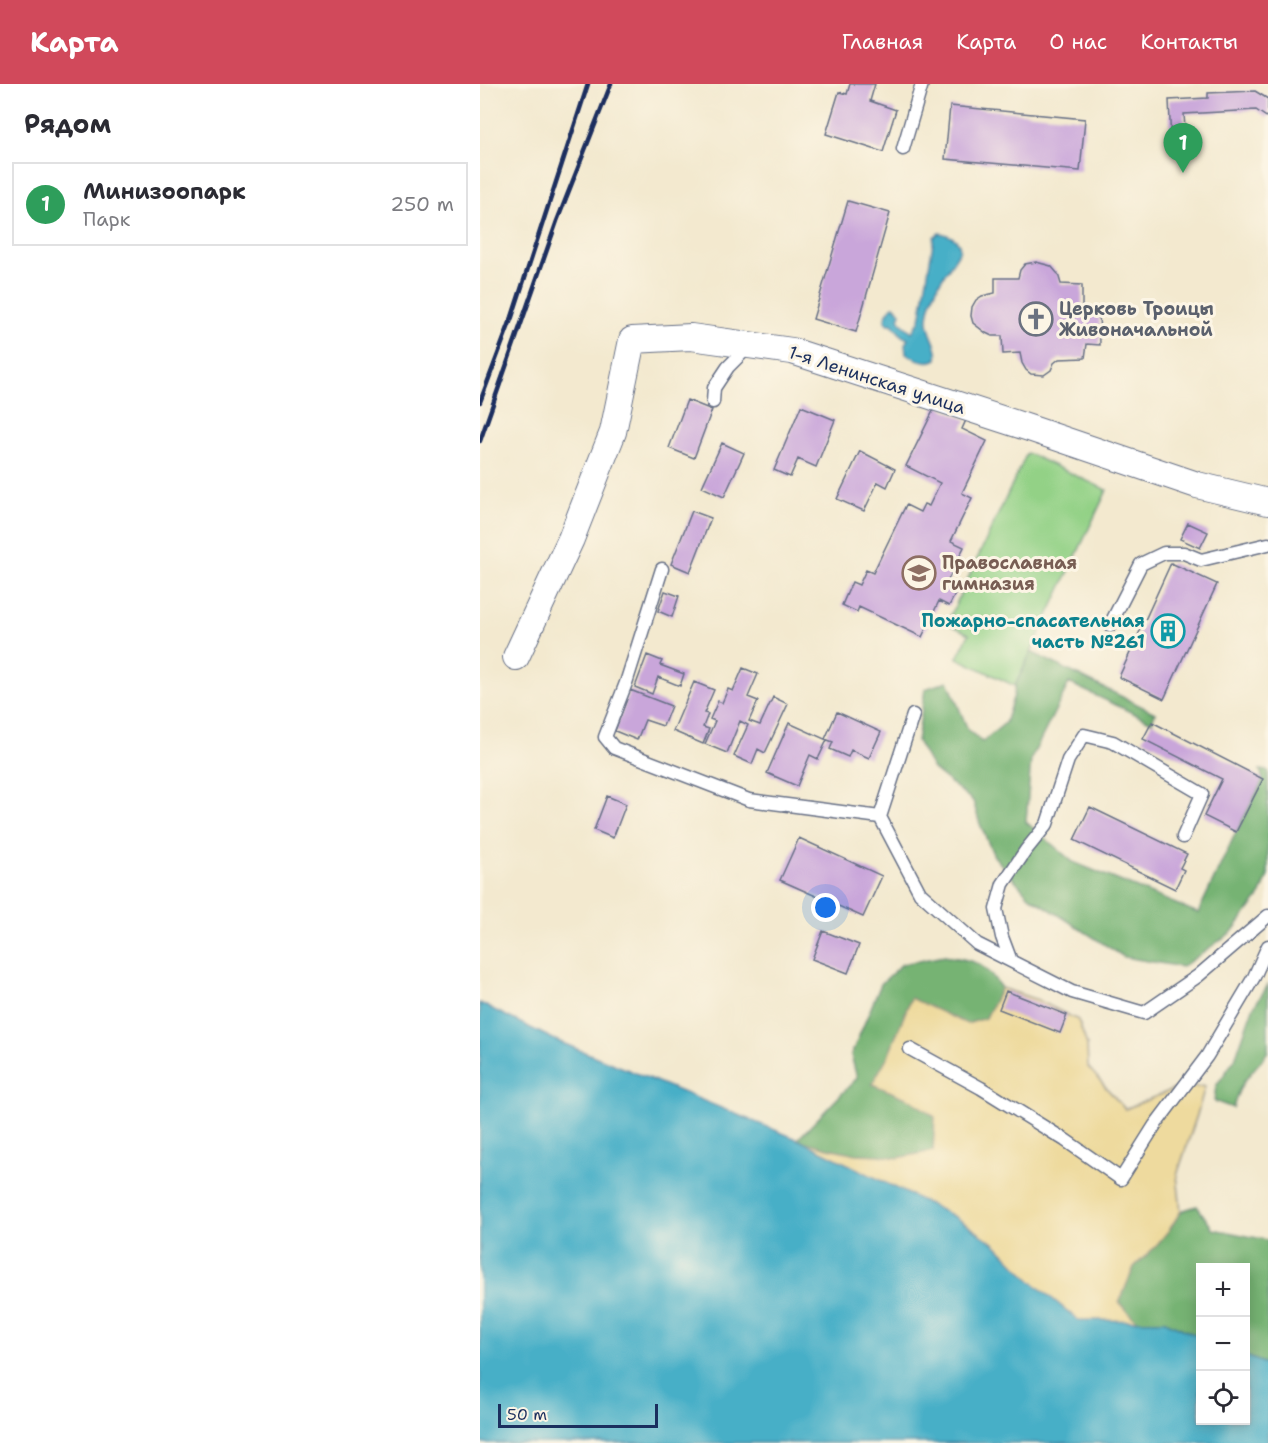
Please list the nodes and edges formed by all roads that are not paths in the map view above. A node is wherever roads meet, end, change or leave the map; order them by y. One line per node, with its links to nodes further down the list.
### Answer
1 (922, 84): 2 (lane)
2 (903, 149)
3 (750, 345): 4 (lane); 5 (street, 1-я Ленинская улица); 9 (street, 1-я Ленинская улица)
4 (713, 402)
5 (1268, 502)
6 (1268, 544): 8 (lane)
7 (662, 569): 11 (lane)
8 (1110, 625)
9 (516, 657)
10 (913, 715): 11 (lane)
11 (880, 817): 15 (lane)
12 (1183, 837): 15 (lane)
13 (1268, 916): 15 (lane)
14 (1268, 946): 16 (lane)
15 (1011, 961)
16 (910, 1050)

